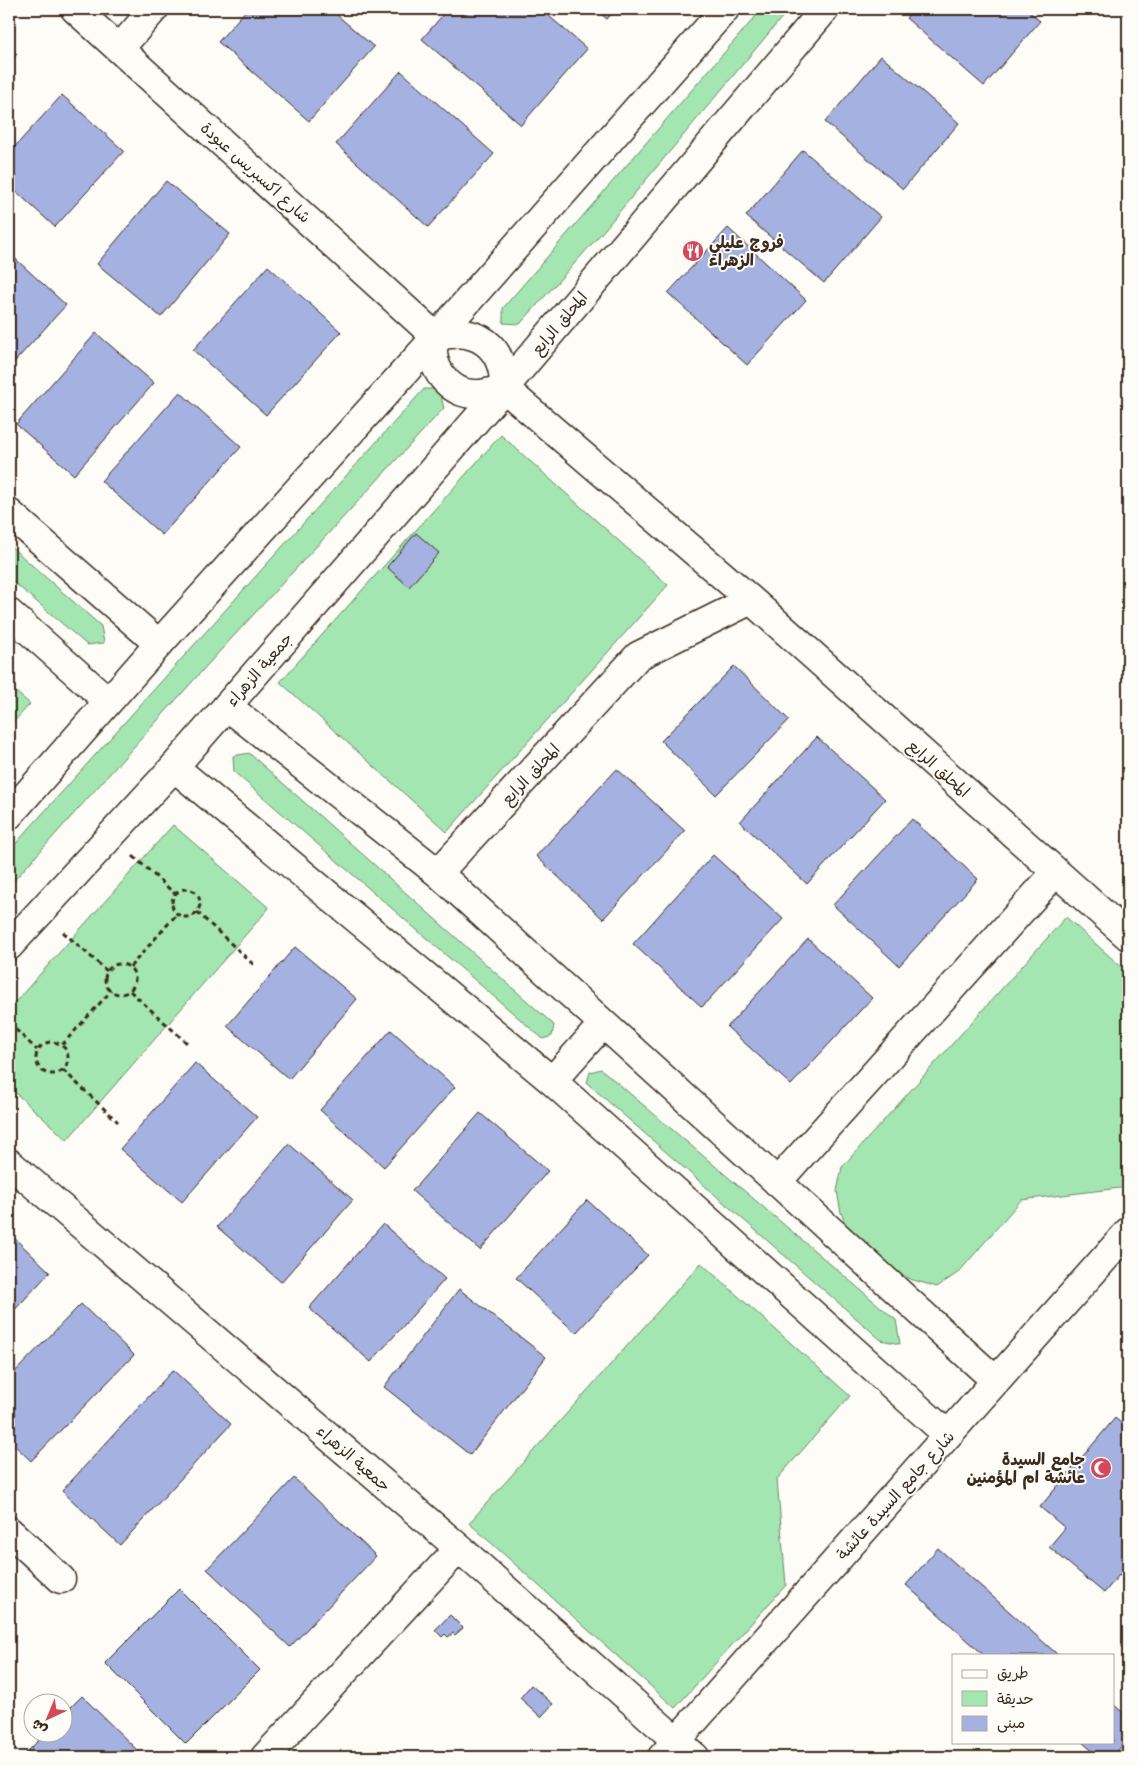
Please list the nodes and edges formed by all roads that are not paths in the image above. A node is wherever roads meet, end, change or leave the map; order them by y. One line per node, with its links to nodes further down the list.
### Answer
1 (75, 9): 5 (street, شارع اكسبريس عبودة)
2 (154, 9): 5 (street)
3 (725, 9): 6 (street)
4 (824, 9): 7 (street, المحلق الرابع)
5 (120, 48): 6 (street, شارع اكسبريس عبودة)
6 (436, 337): 7 (street); 7 (street); 11 (street)
7 (504, 388): 9 (street, المحلق الرابع); 13 (street, جمعية الزهراء)
8 (9, 513): 11 (street)
9 (751, 600): 16 (street, المحلق الرابع); 17 (street, المحلق الرابع)
10 (9, 613): 12 (street)
11 (159, 644): 12 (street)
12 (108, 701): 15 (street)
13 (227, 706): 14 (street, جمعية الزهراء); 17 (street)
14 (174, 767): 19 (street, جمعية الزهراء); 21 (street)
15 (9, 815)
16 (1056, 872): 18 (street, المحلق الرابع); 23 (street)
17 (438, 873): 20 (street)
18 (1128, 936)
19 (9, 946)
20 (603, 1024): 21 (street); 23 (street)
21 (552, 1081): 26 (street)
22 (9, 1163): 28 (street, جمعية الزهراء)
23 (777, 1182): 25 (street)
24 (1128, 1232): 25 (street, شارع جامع السيدة عائشة)
25 (996, 1381): 26 (street, شارع جامع السيدة عائشة)
26 (948, 1435): 30 (street, شارع جامع السيدة عائشة)
27 (9, 1531): 29 (street)
28 (459, 1548): 30 (street, جمعية الزهراء); 31 (street)
29 (61, 1579)
30 (678, 1752)
31 (265, 1757)

